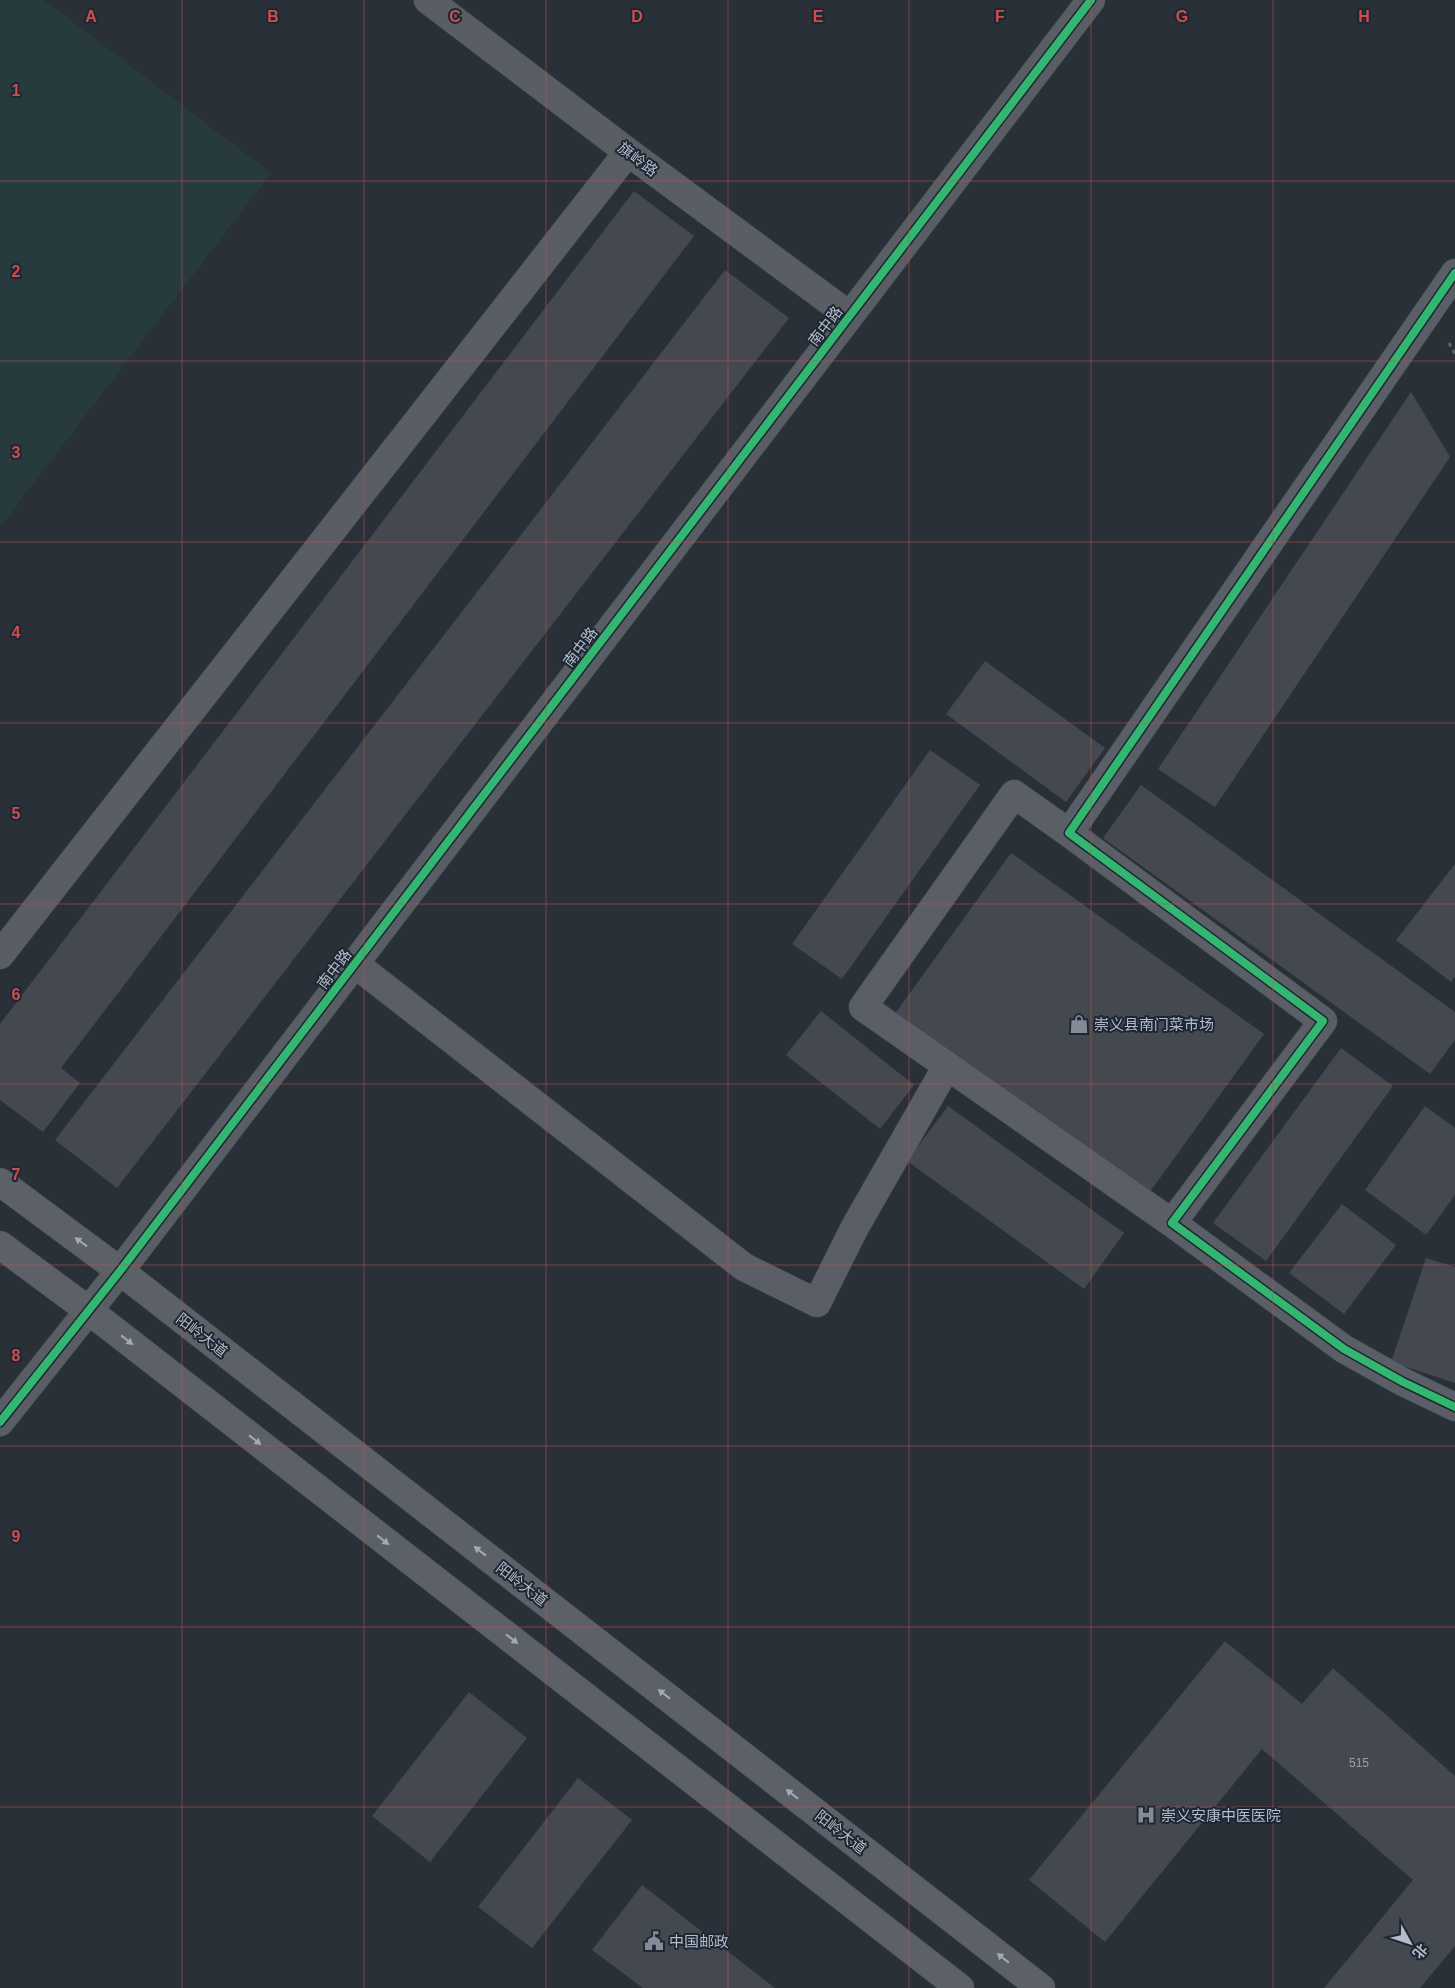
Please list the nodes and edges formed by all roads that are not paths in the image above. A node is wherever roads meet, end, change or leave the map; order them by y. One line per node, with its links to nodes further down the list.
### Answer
1 (428, 0): 3 (street, 旗岭路)
2 (1091, 0): 5 (street, 南中路)
3 (628, 152): 5 (street, 旗岭路); 7 (street)
4 (1455, 273): 6 (street)
5 (850, 316): 8 (street, 南中路)
6 (1069, 833): 9 (street); 11 (street)
7 (0, 955)
8 (355, 964): 9 (street); 13 (street, 南中路)
9 (947, 1066): 11 (street)
10 (0, 1182): 13 (main road, 阳岭大道, one-way to 10)
11 (1172, 1223): 15 (street)
12 (0, 1245): 14 (main road)
13 (120, 1271): 14 (street, 南中路); 18 (main road, 阳岭大道, one-way to 13)
14 (88, 1310): 16 (street, 南中路); 17 (main road, one-way to 17)
15 (1455, 1407)
16 (0, 1422)
17 (960, 1988)
18 (1042, 1988)

